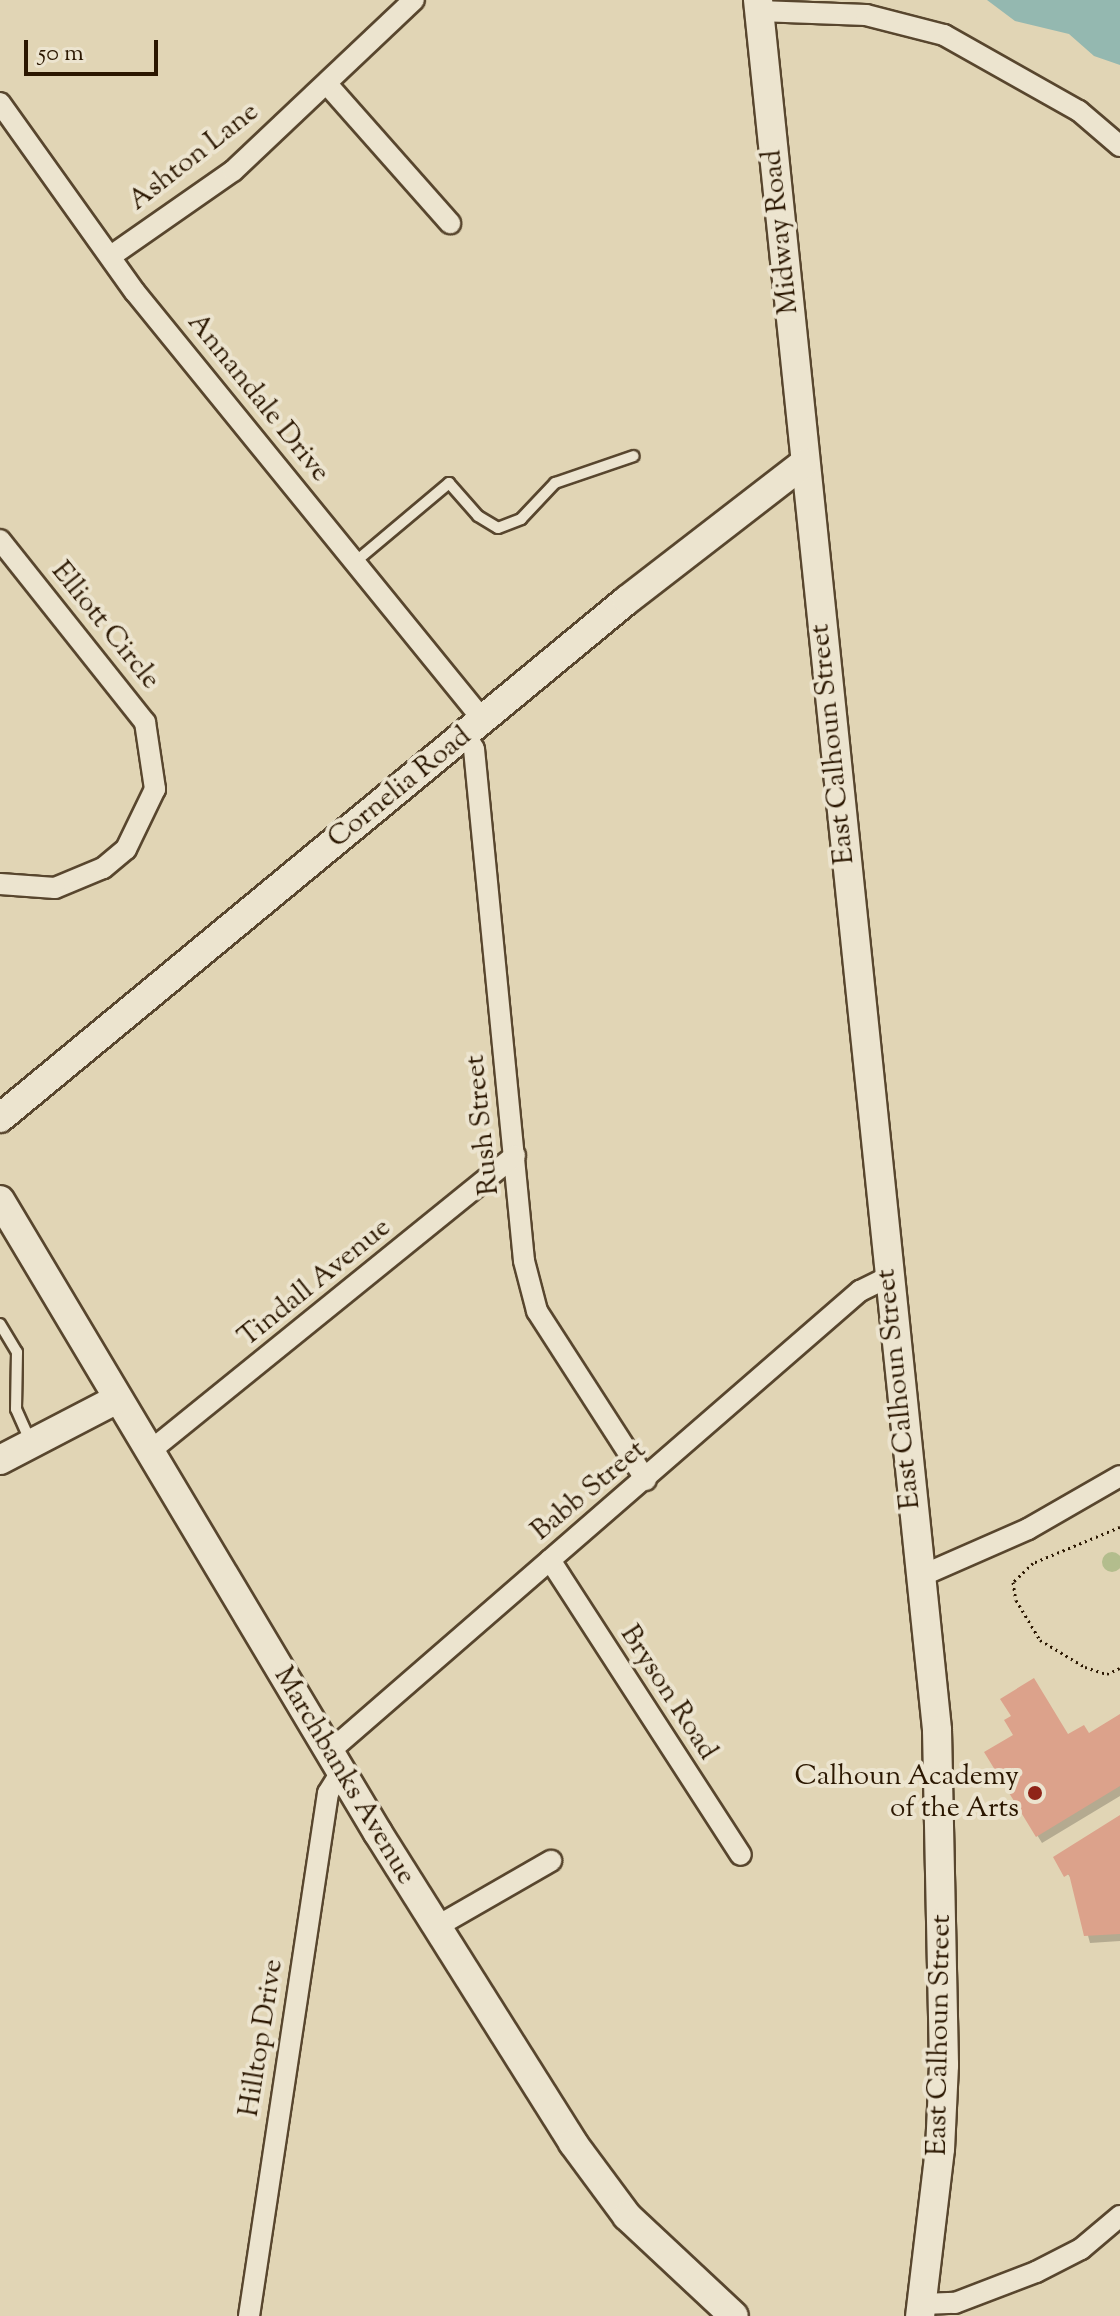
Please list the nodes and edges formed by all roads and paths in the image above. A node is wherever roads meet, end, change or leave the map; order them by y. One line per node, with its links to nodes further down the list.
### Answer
1 (414, 0): 3 (street, Ashton Lane)
2 (758, 6): 5 (street); 9 (street, Midway Road)
3 (327, 84): 6 (street); 7 (street, Ashton Lane)
4 (0, 103): 7 (street, Annandale Drive)
5 (1120, 146)
6 (450, 223)
7 (111, 256): 11 (street, Annandale Drive)
8 (634, 456): 11 (lane)
9 (804, 463): 12 (street, Cornelia Road); 17 (street, East Calhoun Street)
10 (0, 540): 13 (street, Elliott Circle)
11 (355, 562): 12 (street, Annandale Drive)
12 (474, 727): 14 (street, Cornelia Road); 15 (street, Rush Street)
13 (0, 884)
14 (0, 1118)
15 (515, 1156): 21 (street, Tindall Avenue); 24 (street, Rush Street)
16 (0, 1200): 19 (street, Marchbanks Avenue)
17 (887, 1278): 24 (street, Babb Street); 27 (street, East Calhoun Street)
18 (0, 1324): 20 (lane)
19 (117, 1399): 20 (street); 21 (street, Marchbanks Avenue)
20 (32, 1444): 22 (street)
21 (149, 1452): 29 (street, Marchbanks Avenue)
22 (0, 1460)
23 (1120, 1476): 27 (street)
24 (646, 1480): 26 (street, Babb Street)
25 (1120, 1527): 28 (path)
26 (550, 1560): 29 (street, Babb Street); 30 (street, Bryson Road)
27 (921, 1576): 34 (street, East Calhoun Street)
28 (1120, 1668)
29 (335, 1761): 32 (street, Marchbanks Avenue); 35 (street, Hilltop Drive)
30 (741, 1855)
31 (551, 1861): 32 (street)
32 (436, 1927): 36 (street, Marchbanks Avenue)
33 (1120, 2216): 34 (street)
34 (921, 2310)
35 (249, 2316)
36 (734, 2316)

